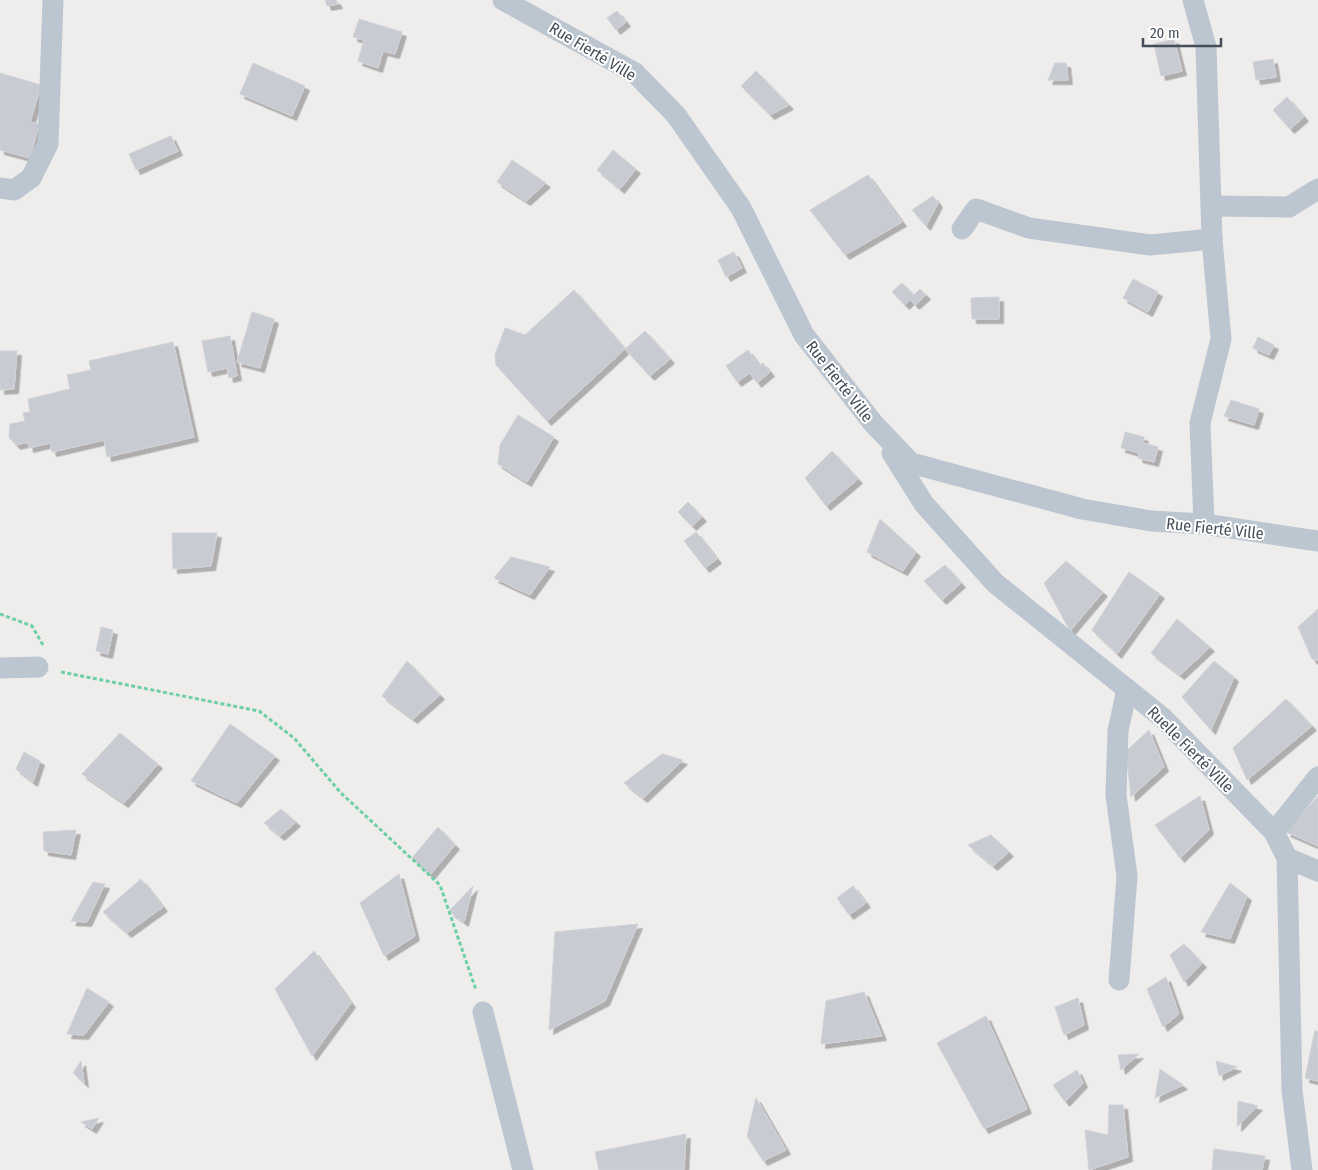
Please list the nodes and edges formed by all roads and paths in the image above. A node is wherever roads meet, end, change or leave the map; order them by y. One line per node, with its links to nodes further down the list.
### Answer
1 (53, 0): 4 (street)
2 (503, 0): 9 (street, Rue Fierté Ville)
3 (1193, 0): 6 (street)
4 (0, 188)
5 (1318, 189): 6 (street)
6 (1212, 206): 8 (street)
7 (962, 230): 8 (street)
8 (1212, 240): 10 (street)
9 (873, 423): 10 (street, Rue Fierté Ville); 15 (street, Ruelle Fierté Ville)
10 (1204, 524): 11 (street, Rue Fierté Ville)
11 (1318, 541)
12 (0, 614): 13 (path)
13 (38, 667): 14 (street); 21 (path)
14 (0, 668)
15 (1127, 689): 17 (street, Ruelle Fierté Ville); 20 (street)
16 (1318, 777): 17 (street)
17 (1274, 832): 18 (street, Ruelle Fierté Ville)
18 (1287, 858): 19 (street); 23 (street, Ruelle Fierté Ville)
19 (1318, 871)
20 (1120, 980)
21 (483, 1012): 22 (street)
22 (524, 1170)
23 (1302, 1170)

